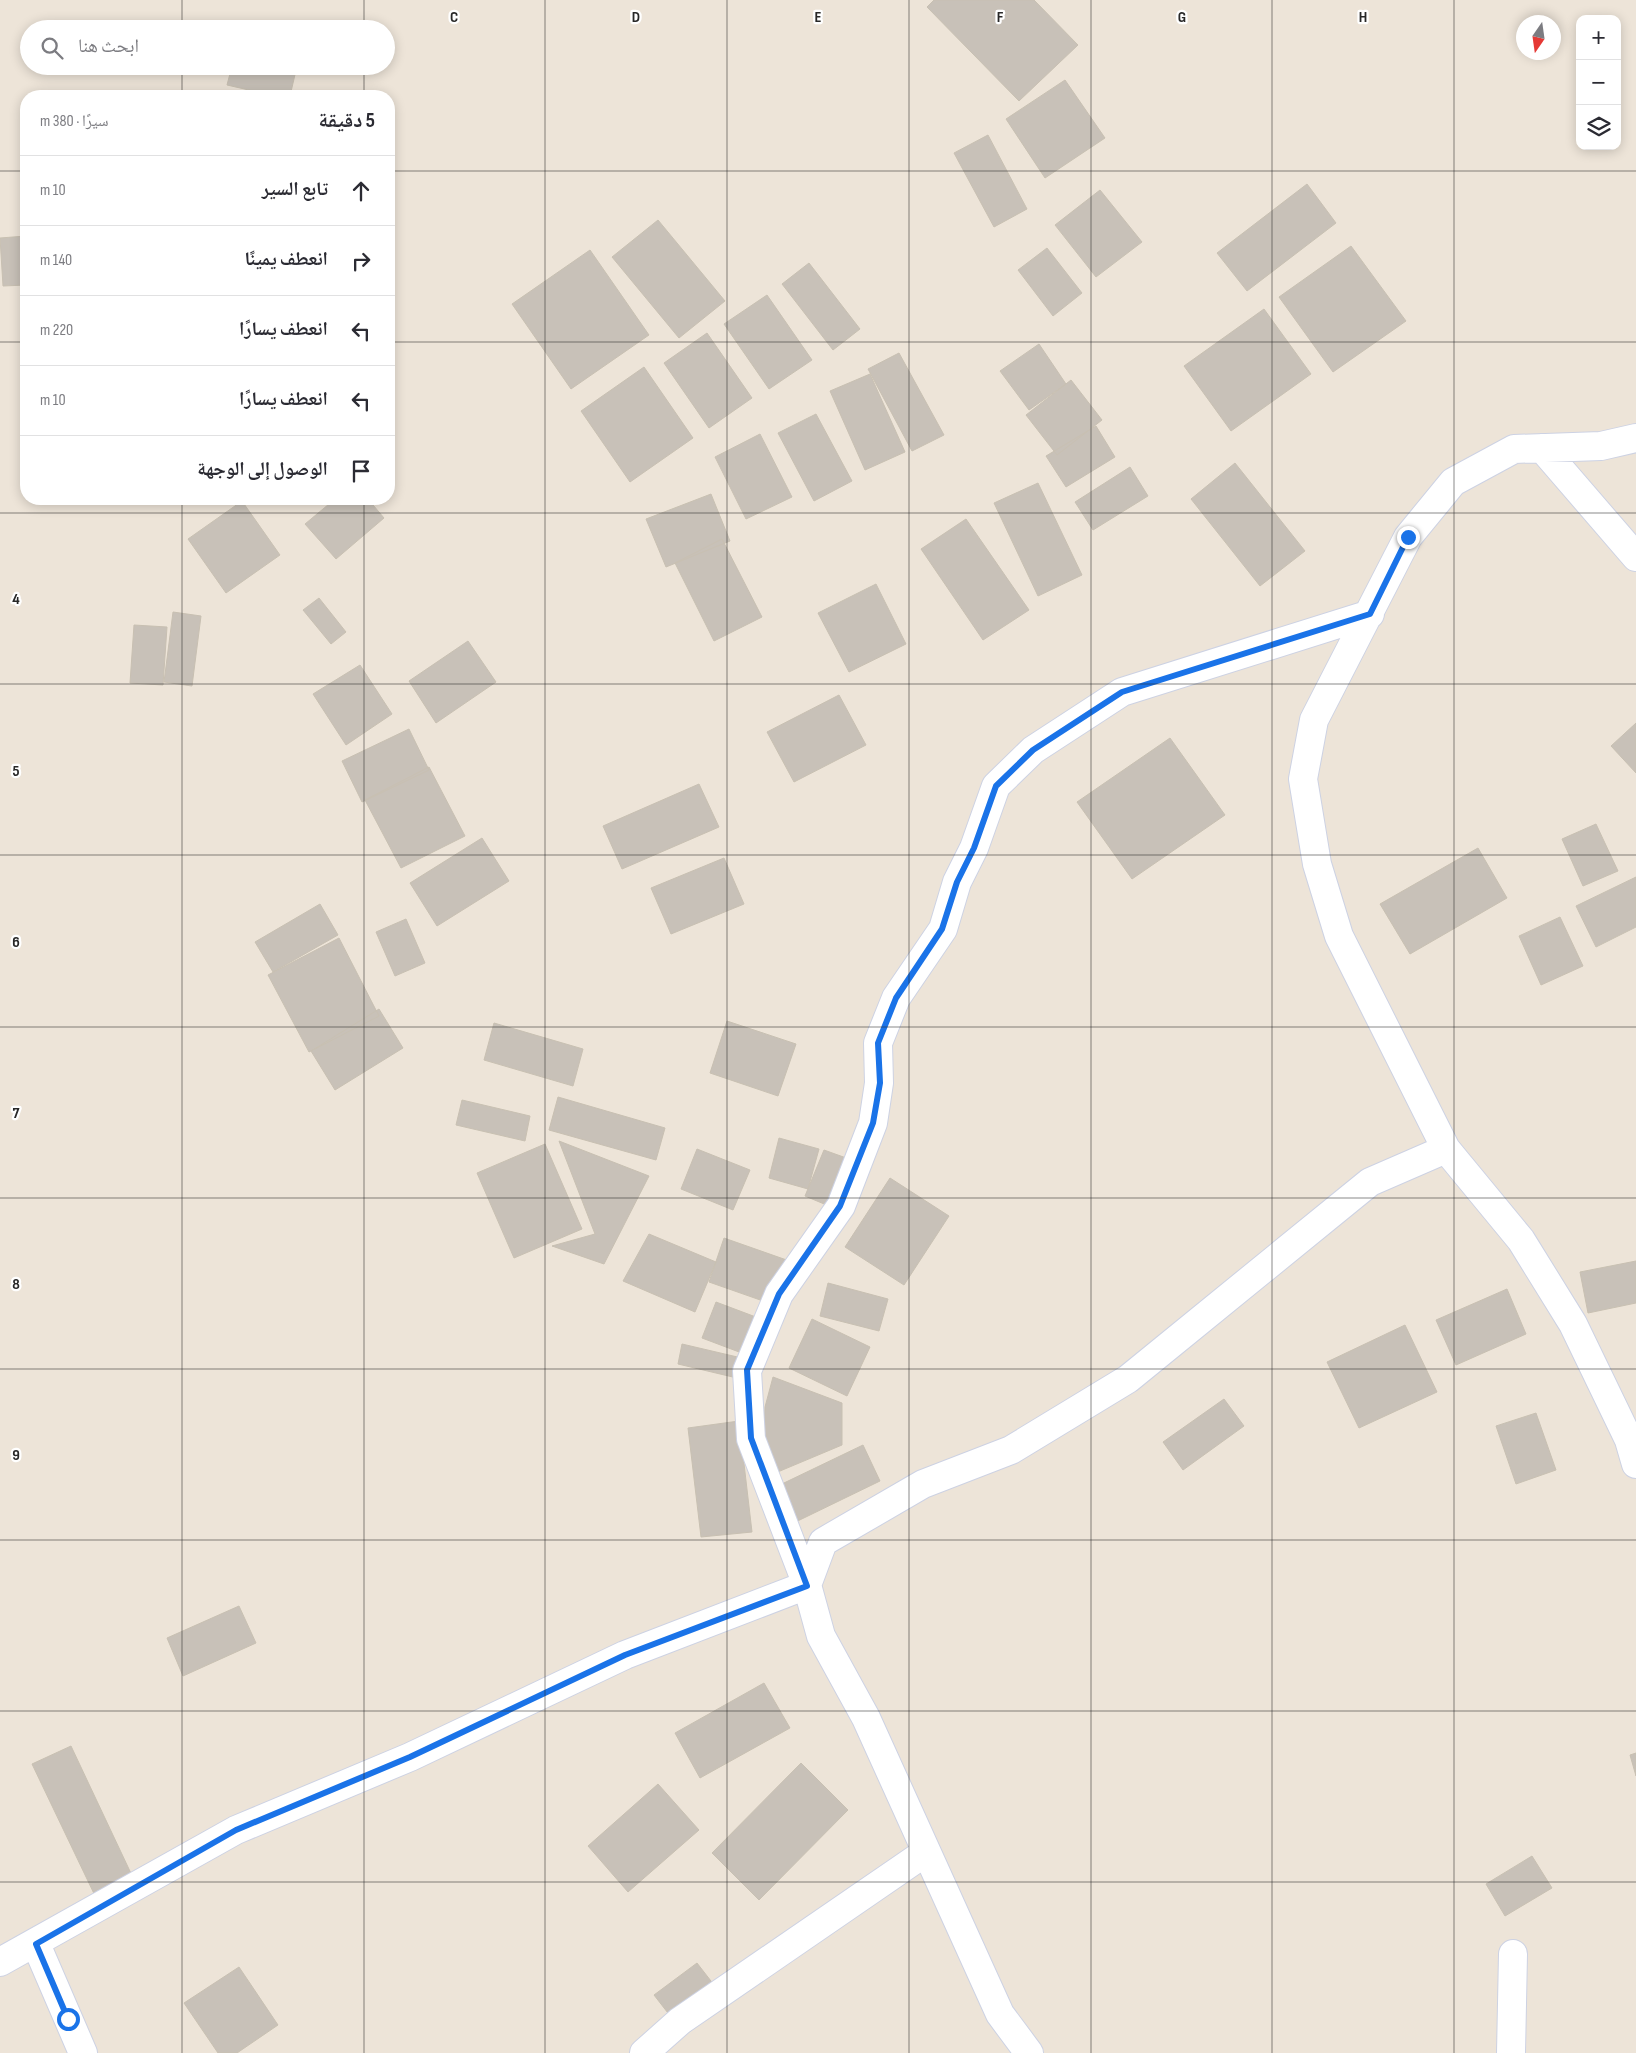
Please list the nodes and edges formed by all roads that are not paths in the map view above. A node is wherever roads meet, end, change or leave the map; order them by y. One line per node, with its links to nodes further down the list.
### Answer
1 (1636, 438): 2 (street)
2 (1542, 448): 3 (street); 4 (street)
3 (1636, 557)
4 (1370, 614): 5 (street); 7 (street)
5 (1446, 1149): 6 (street); 7 (street)
6 (1634, 1448)
7 (807, 1586): 8 (street); 9 (street)
8 (926, 1852): 13 (street); 14 (street)
9 (36, 1944): 11 (street); 12 (street)
10 (1513, 1954): 15 (street)
11 (0, 1962)
12 (83, 2053)
13 (644, 2053)
14 (1029, 2053)
15 (1511, 2053)

